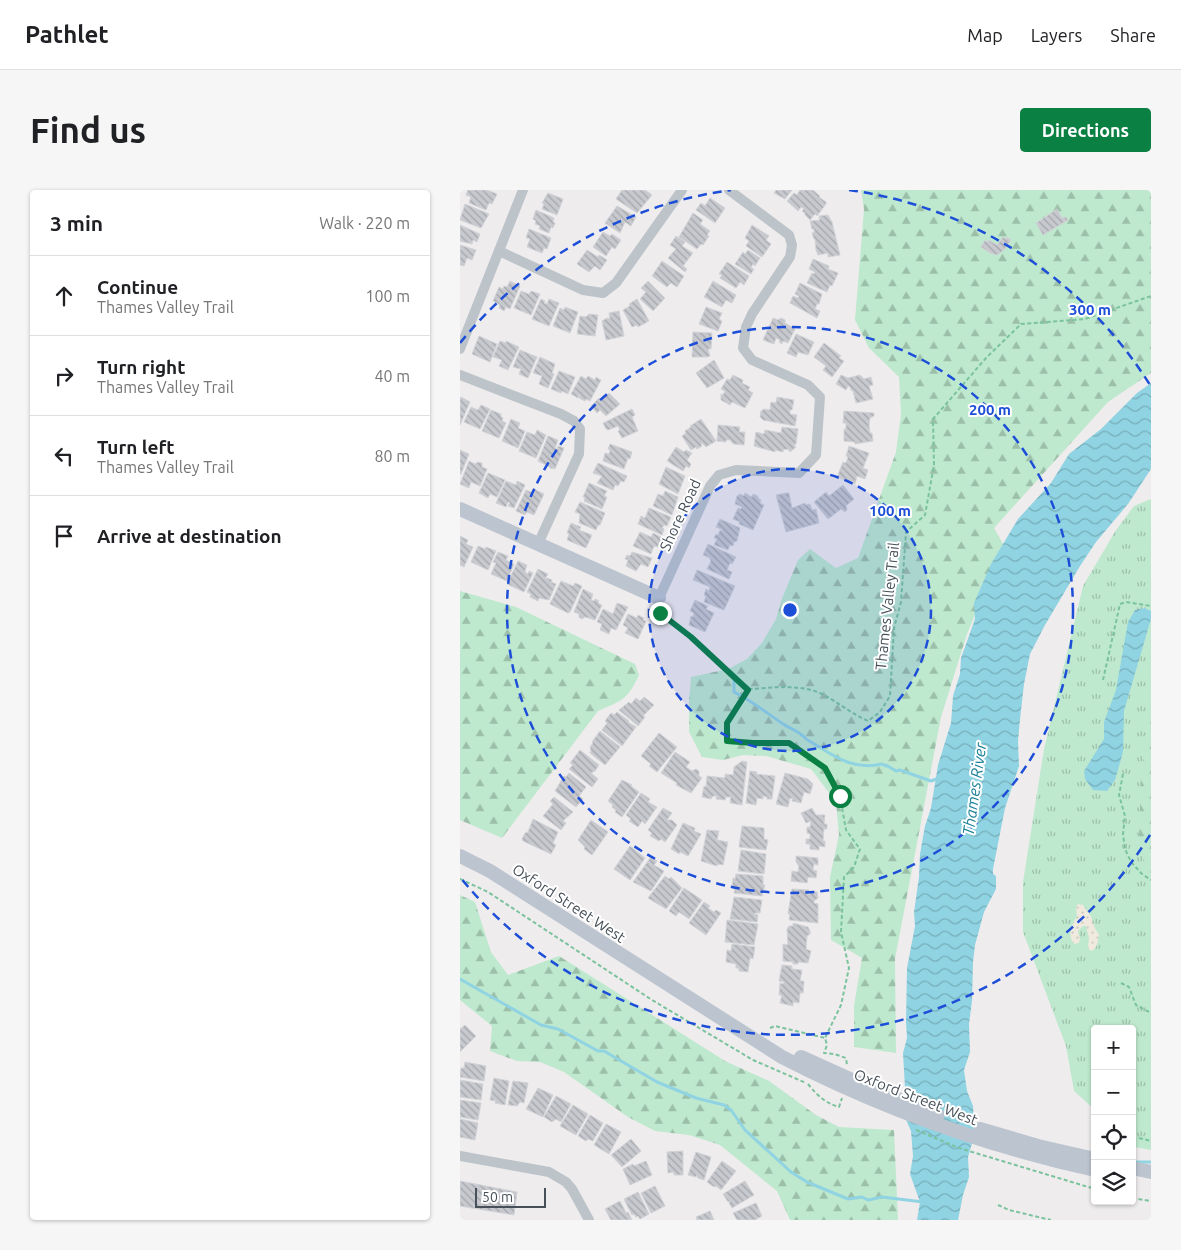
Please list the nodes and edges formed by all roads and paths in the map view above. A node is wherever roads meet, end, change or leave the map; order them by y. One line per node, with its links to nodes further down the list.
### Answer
1 (523, 190): 4 (street)
2 (682, 190): 4 (street)
3 (729, 190): 10 (street, Shore Road)
4 (499, 251): 6 (street)
5 (1151, 296): 14 (path, Thames Valley Trail)
6 (460, 349)
7 (460, 375): 9 (street)
8 (460, 509): 9 (main road, Shore Road)
9 (538, 544): 10 (main road, Shore Road)
10 (659, 598)
11 (1151, 606): 13 (path)
12 (660, 613): 14 (path)
13 (1103, 680)
14 (748, 690): 22 (path)
15 (1123, 774): 18 (path)
16 (460, 856): 24 (main road, Oxford Street West)
17 (460, 879): 25 (path)
18 (1151, 880)
19 (1121, 983): 20 (path)
20 (1151, 1012)
21 (770, 1028): 22 (path)
22 (824, 1038): 23 (path)
23 (846, 1058)
24 (825, 1073): 29 (main road, Oxford Street West); 30 (main road, Oxford Street West)
25 (808, 1084)
26 (1139, 1138): 27 (path)
27 (1151, 1141)
28 (460, 1156): 34 (street)
29 (1091, 1158)
30 (1091, 1169)
31 (1136, 1199): 32 (path)
32 (1151, 1201)
33 (998, 1205): 35 (path)
34 (588, 1220)
35 (1051, 1220)

